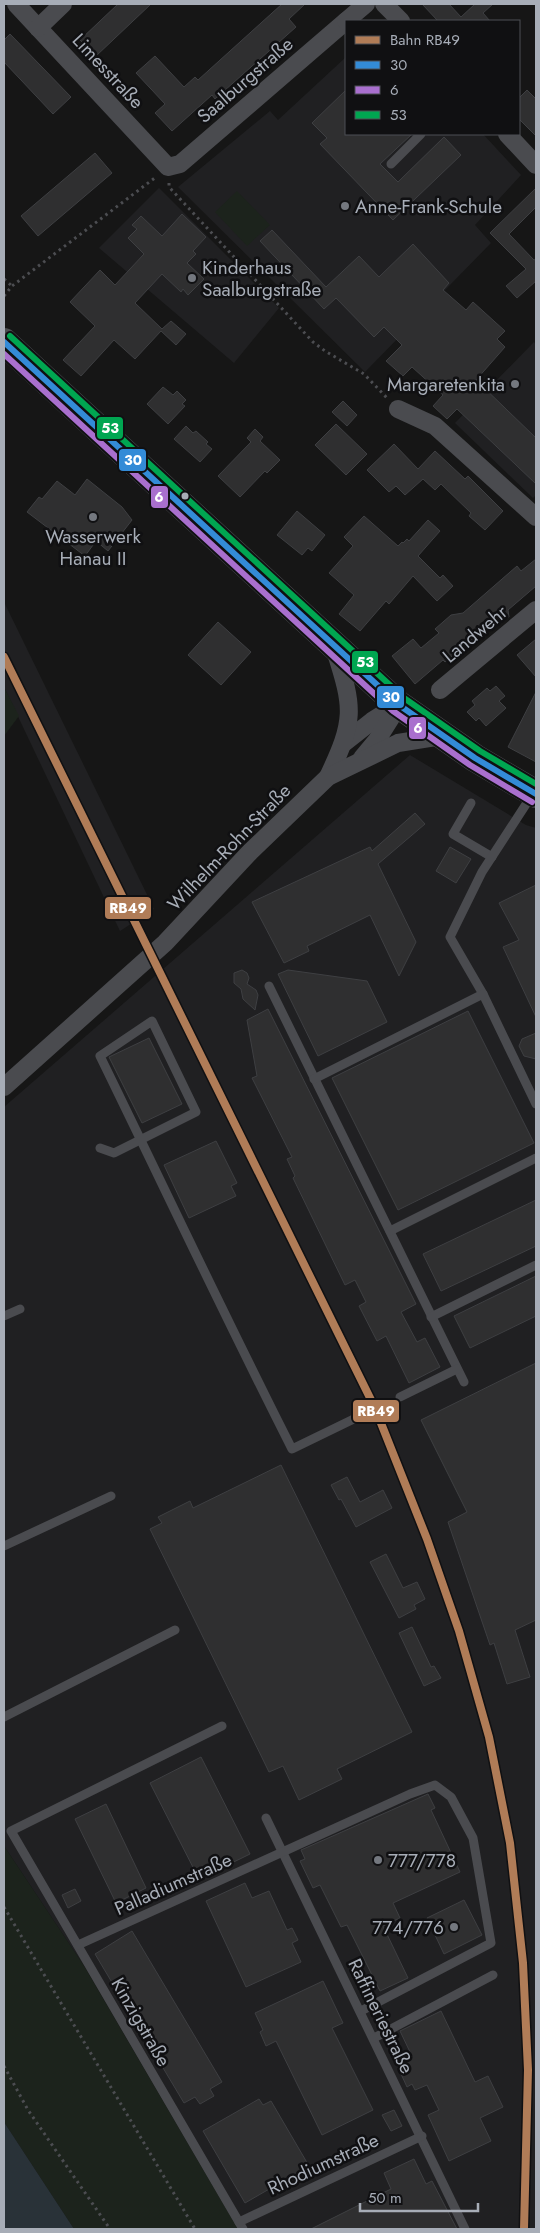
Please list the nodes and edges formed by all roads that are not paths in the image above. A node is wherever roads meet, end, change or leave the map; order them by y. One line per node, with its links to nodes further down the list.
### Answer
1 (16, 4): 8 (street, Limesstraße)
2 (63, 4): 8 (street)
3 (366, 4): 5 (street, Saalburgstraße)
4 (384, 4): 6 (street)
5 (347, 20)
6 (400, 20)
7 (345, 22): 13 (street, Saalburgstraße)
8 (38, 28): 13 (street, Limesstraße)
9 (420, 135): 11 (lane)
10 (508, 135): 12 (street)
11 (391, 164)
12 (536, 165)
13 (168, 167)
14 (4, 342): 18 (main road)
15 (398, 409): 16 (street)
16 (536, 517)
17 (536, 610): 19 (street, Landwehr)
18 (334, 647): 20 (main road); 22 (street, Wilhelm-Rohn-Straße)
19 (440, 690)
20 (399, 705): 21 (main road); 22 (street, Wilhelm-Rohn-Straße); 23 (street, Wilhelm-Rohn-Straße)
21 (442, 736): 23 (street, Wilhelm-Rohn-Straße); 25 (main road)
22 (344, 743): 24 (street, Wilhelm-Rohn-Straße)
23 (358, 763): 24 (street, Wilhelm-Rohn-Straße)
24 (328, 777): 31 (street, Wilhelm-Rohn-Straße)
25 (535, 794): 27 (lane)
26 (470, 803): 27 (lane)
27 (492, 857): 29 (lane)
28 (269, 986): 30 (lane)
29 (483, 994): 30 (lane); 32 (lane)
30 (314, 1079): 36 (lane)
31 (4, 1087)
32 (536, 1104)
33 (141, 1140): 33 (lane); 34 (lane); 44 (lane)
34 (100, 1148)
35 (536, 1158): 36 (lane)
36 (390, 1231): 40 (lane)
37 (536, 1265): 40 (lane)
38 (20, 1309): 39 (lane)
39 (4, 1316)
40 (431, 1317): 41 (lane)
41 (457, 1369): 42 (lane); 43 (lane)
42 (464, 1382)
43 (400, 1397)
44 (364, 1414)
45 (111, 1496): 46 (lane)
46 (4, 1546)
47 (175, 1630): 48 (lane)
48 (4, 1717)
49 (222, 1726): 52 (lane, Kinzigstraße)
50 (266, 1818): 51 (lane, Raffineriestraße)
51 (283, 1853): 52 (lane, Palladiumstraße); 54 (lane, Raffineriestraße); 54 (lane, Palladiumstraße)
52 (78, 1945): 57 (lane, Kinzigstraße)
53 (493, 1975): 55 (lane)
54 (361, 2011): 55 (lane, Raffineriestraße)
55 (374, 2038): 56 (lane, Raffineriestraße)
56 (422, 2136): 57 (lane, Rhodiumstraße); 58 (lane, Raffineriestraße)
57 (241, 2225)
58 (466, 2229)

